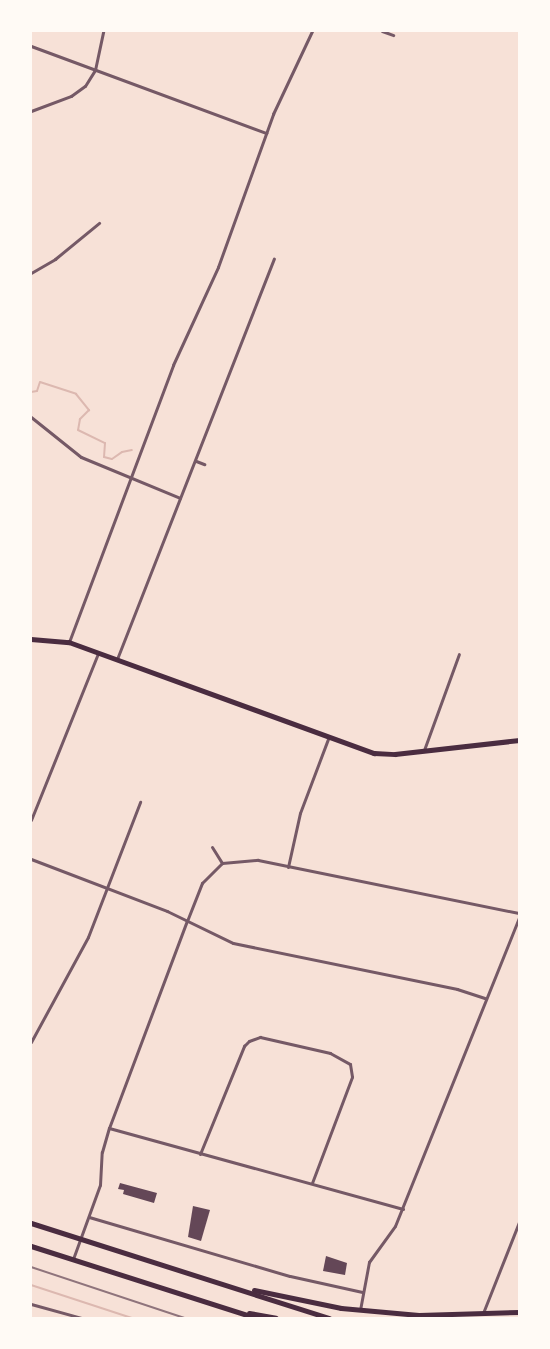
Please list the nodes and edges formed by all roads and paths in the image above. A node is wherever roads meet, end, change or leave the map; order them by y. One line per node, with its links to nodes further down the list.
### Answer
1 (103, 31): 6 (street)
2 (312, 31): 8 (street)
3 (382, 31): 4 (street)
4 (394, 35)
5 (31, 46): 6 (street)
6 (95, 70): 7 (street); 8 (street)
7 (31, 111)
8 (266, 133): 15 (street)
9 (99, 223): 11 (street)
10 (274, 258): 13 (street)
11 (31, 273)
12 (31, 417): 15 (street)
13 (196, 461): 14 (street); 16 (street)
14 (204, 464)
15 (130, 478): 16 (street); 18 (street)
16 (180, 498): 21 (street)
17 (31, 639): 18 (main road)
18 (69, 642): 19 (main road)
19 (98, 653): 21 (main road); 26 (street)
20 (459, 654): 24 (street)
21 (117, 659): 22 (main road)
22 (328, 739): 24 (main road); 30 (street)
23 (519, 740): 24 (main road)
24 (424, 750)
25 (140, 802): 31 (street)
26 (31, 820)
27 (212, 847): 29 (street)
28 (31, 859): 31 (street)
29 (222, 863): 30 (street); 34 (street)
30 (288, 867): 32 (street)
31 (106, 886): 34 (street); 36 (street)
32 (519, 913)
33 (519, 917): 35 (street)
34 (187, 921): 35 (street); 37 (street)
35 (485, 998): 40 (street)
36 (31, 1042)
37 (109, 1128): 38 (street); 41 (street)
38 (200, 1154): 39 (street); 39 (street)
39 (312, 1183): 40 (street)
40 (403, 1209): 48 (street)
41 (89, 1217): 44 (street); 48 (street)
42 (519, 1222): 53 (street)
43 (31, 1223): 44 (main road)
44 (80, 1238): 46 (street); 47 (main road)
45 (31, 1246): 46 (main road)
46 (72, 1260): 50 (main road)
47 (231, 1285): 51 (main road); 58 (main road)
48 (362, 1292): 51 (street)
49 (31, 1304): 55 (street)
50 (234, 1310): 56 (main road); 57 (main road)
51 (360, 1310): 54 (main road)
52 (519, 1312): 53 (main road)
53 (483, 1313): 54 (main road)
54 (419, 1315): 59 (main road)
55 (82, 1318)
56 (256, 1318)
57 (276, 1318)
58 (329, 1318)
59 (410, 1318)

